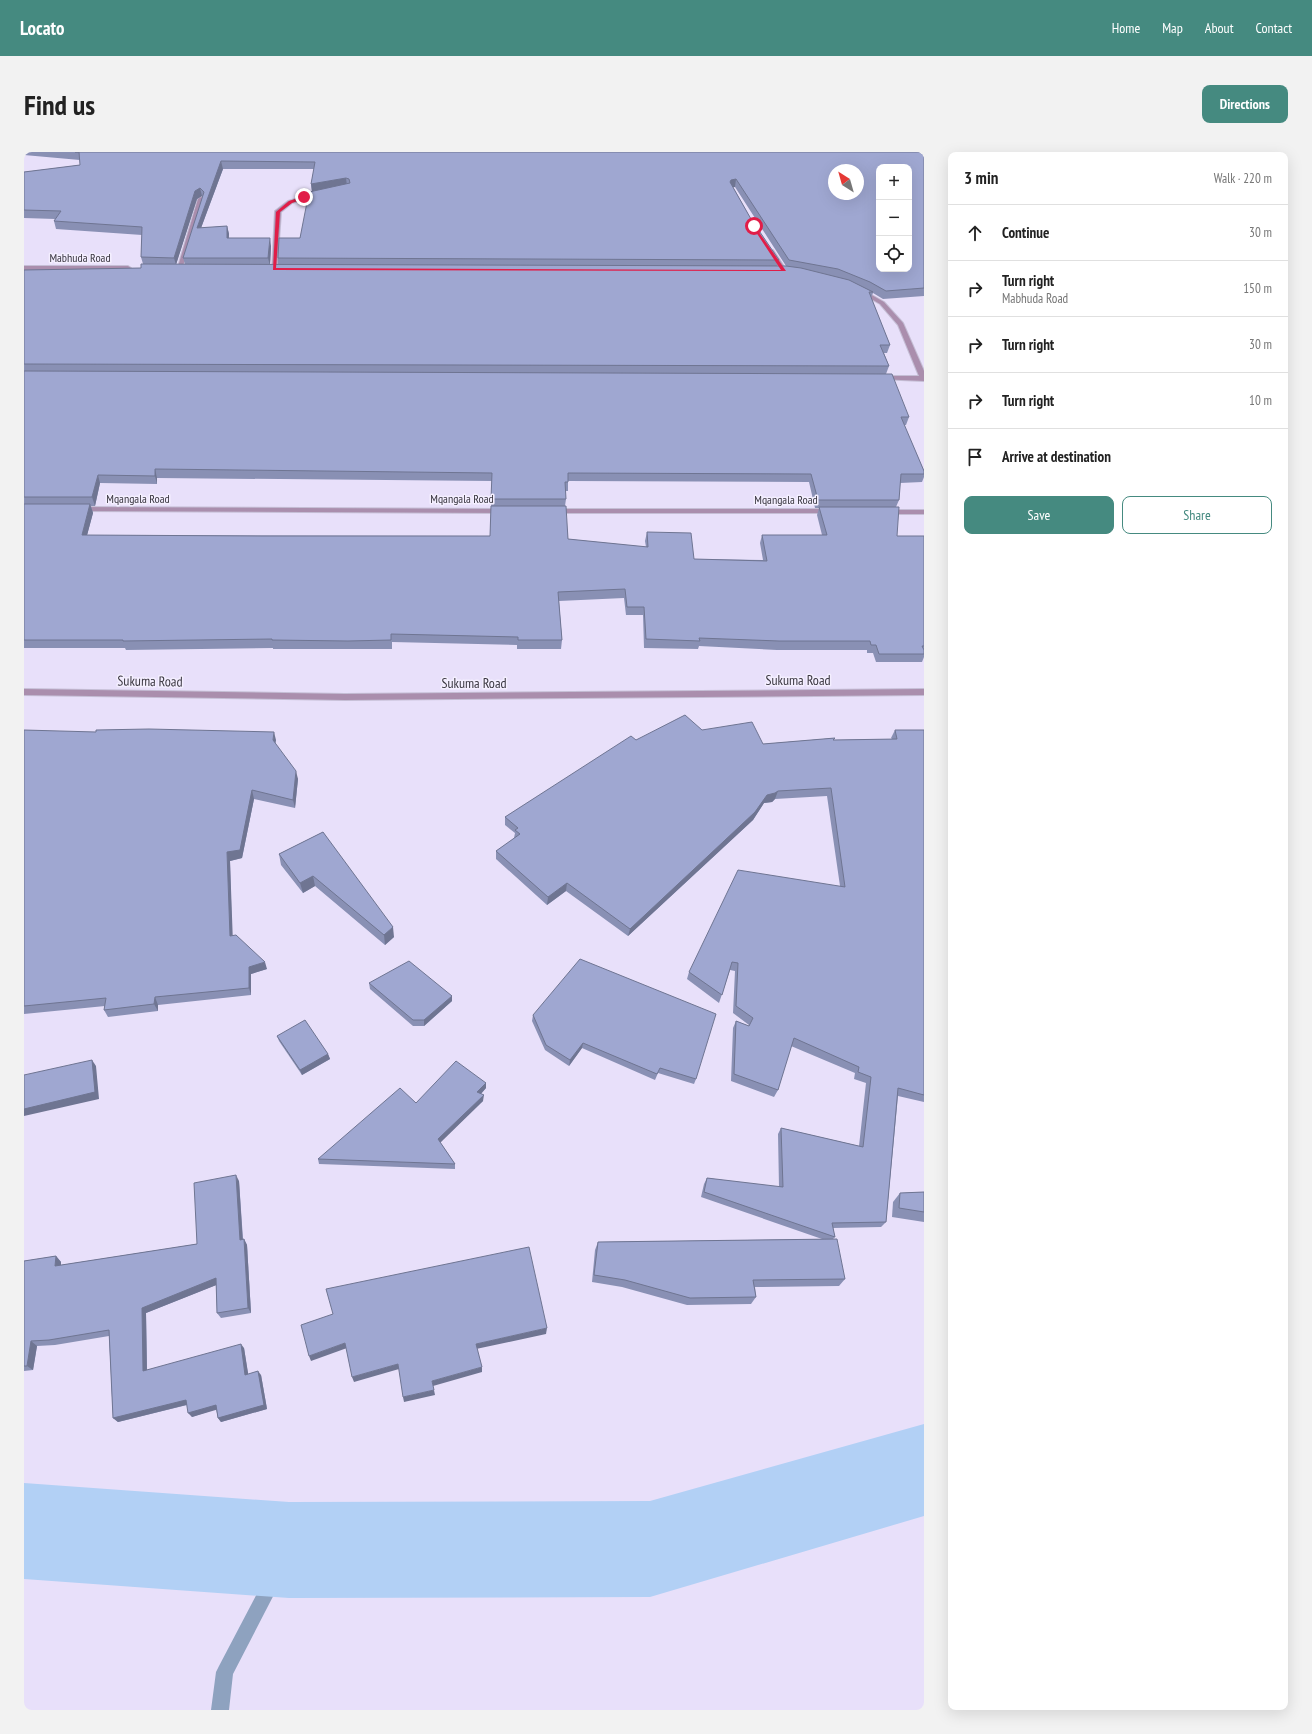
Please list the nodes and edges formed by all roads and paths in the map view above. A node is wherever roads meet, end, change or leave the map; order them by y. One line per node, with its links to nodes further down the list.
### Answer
1 (326, 193): 10 (street)
2 (201, 199): 7 (street)
3 (767, 246): 12 (street)
4 (24, 268): 5 (street, Mabhuda Road)
5 (133, 268)
6 (172, 269): 7 (street)
7 (179, 269): 8 (street)
8 (187, 269)
9 (266, 269): 10 (street)
10 (274, 269): 11 (street)
11 (282, 269)
12 (776, 271)
13 (856, 288): 15 (street)
14 (876, 378): 15 (street)
15 (924, 378)
16 (72, 509): 17 (street, Mqangala Road)
17 (510, 510)
18 (550, 511): 19 (street, Mqangala Road)
19 (836, 511)
20 (876, 512): 21 (street)
21 (924, 512)
22 (24, 692): 23 (street, Sukuma Road)
23 (924, 692)

